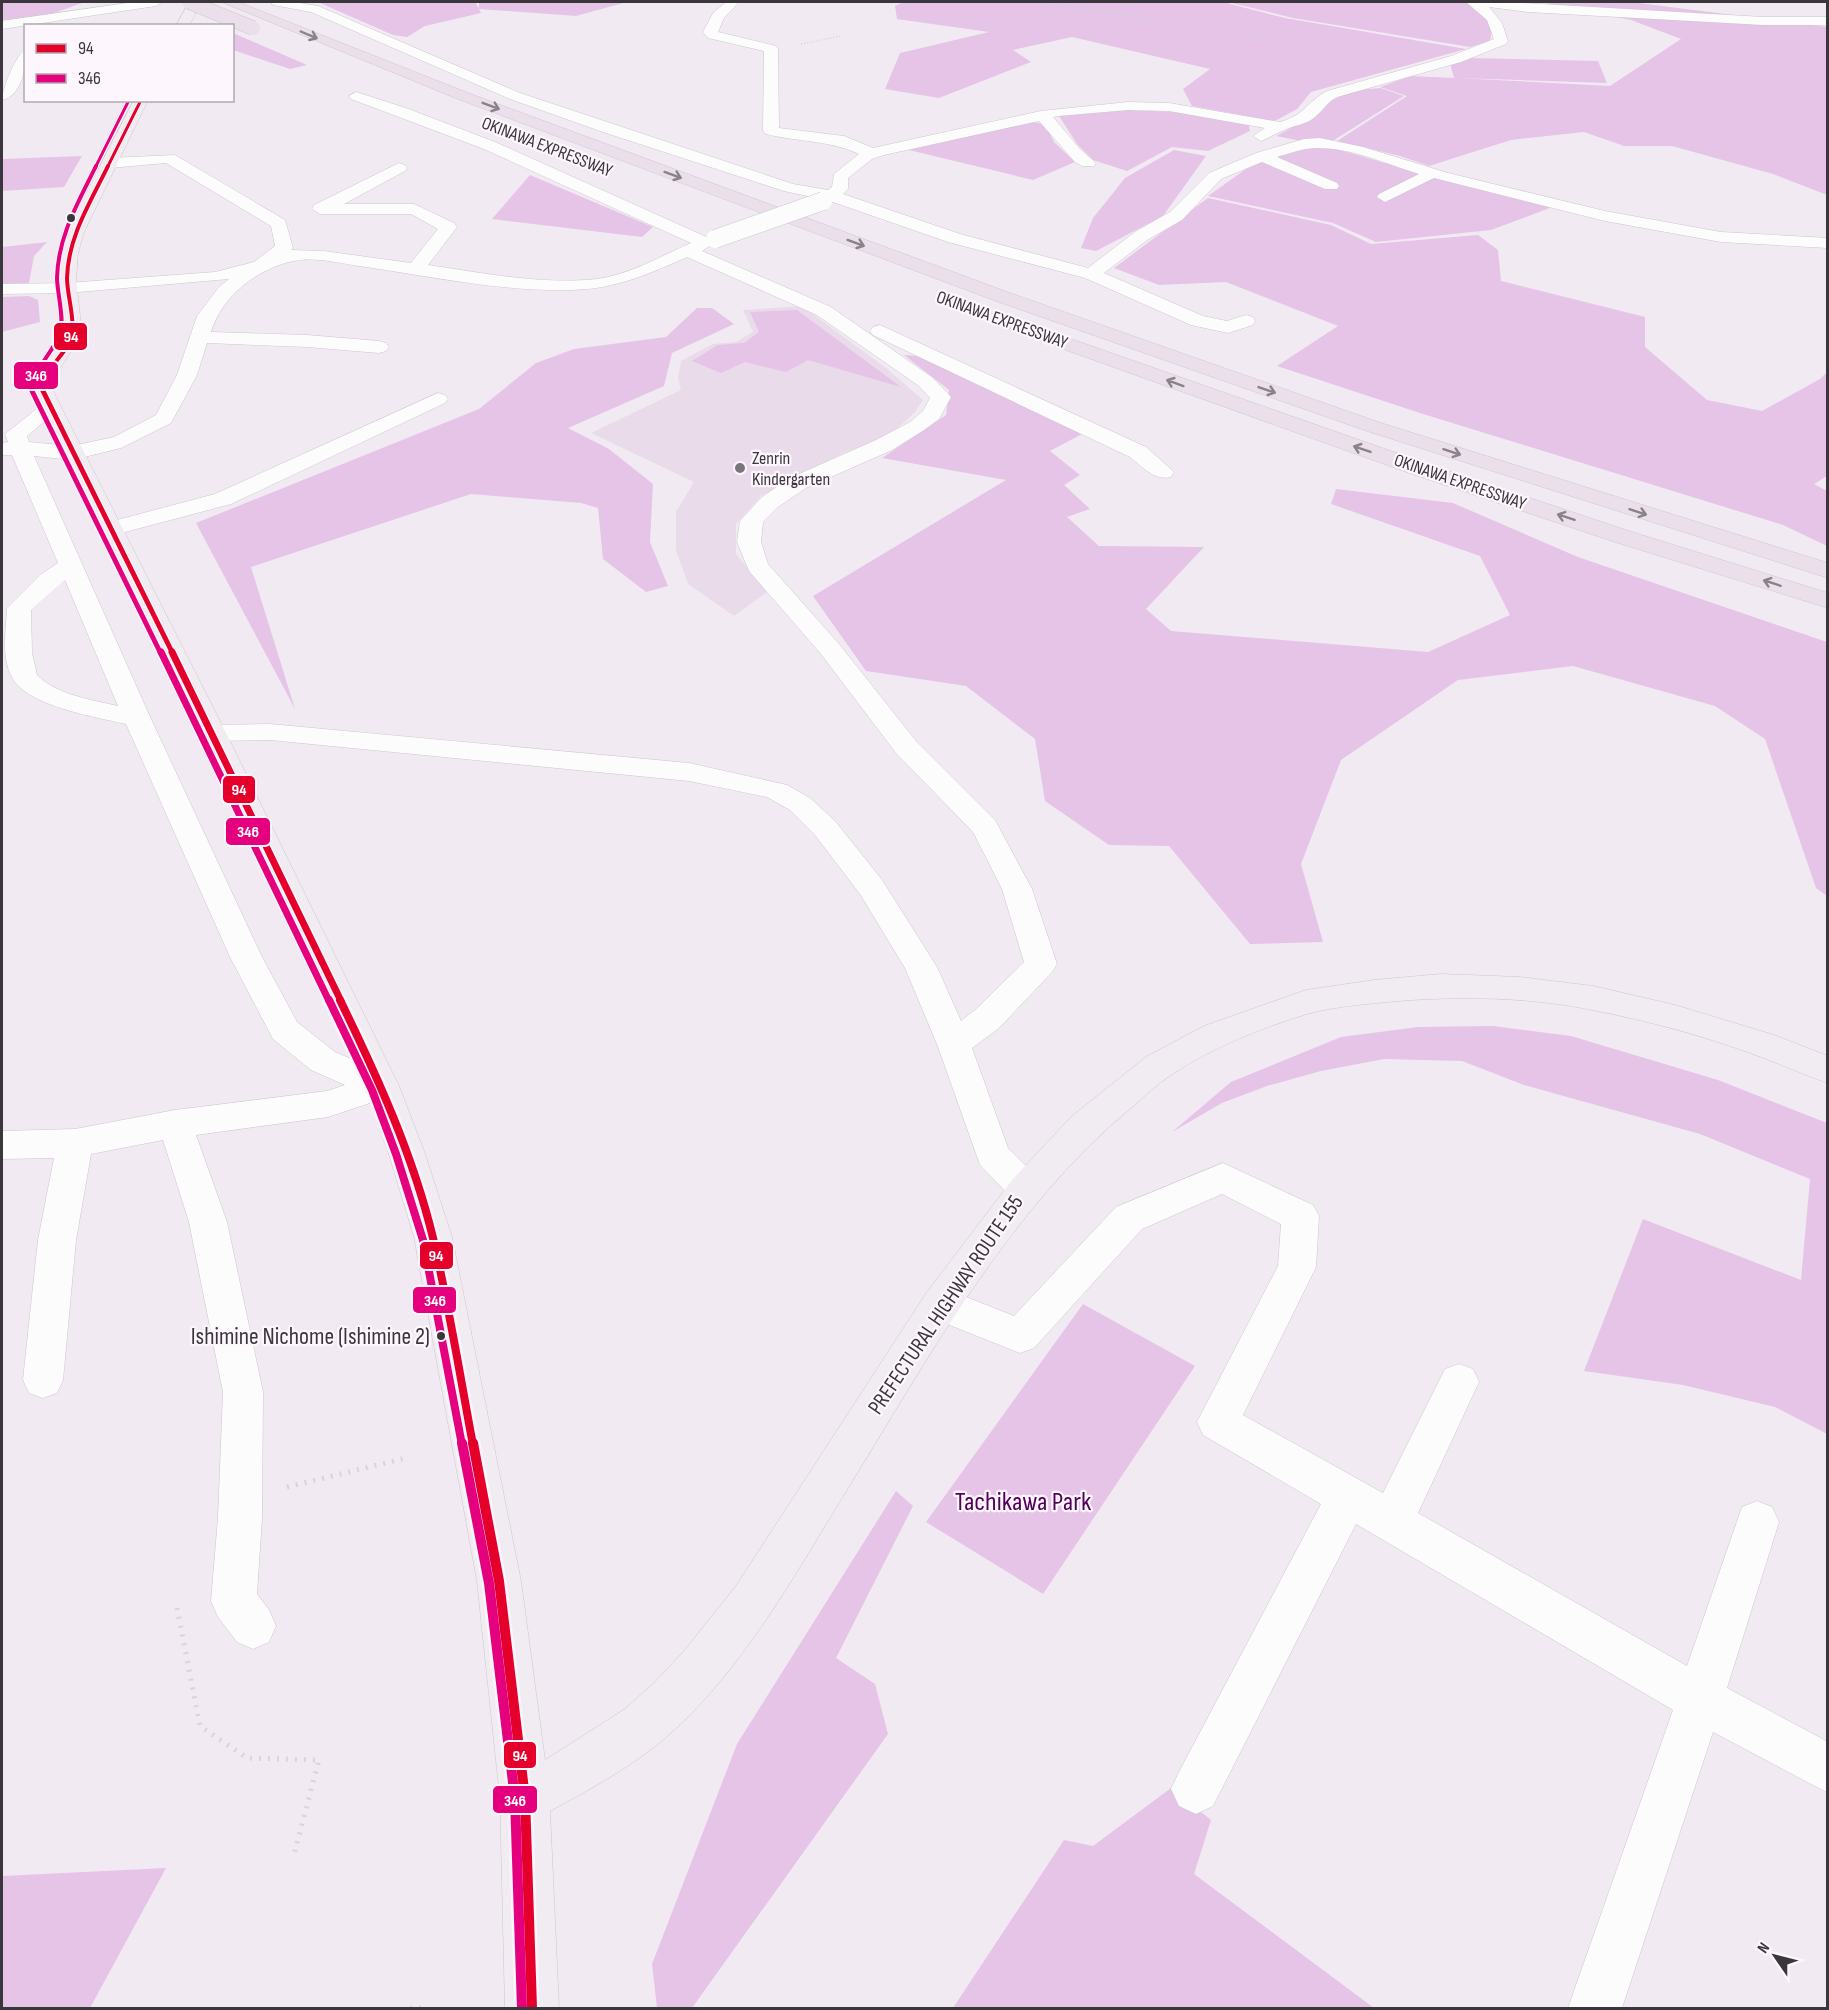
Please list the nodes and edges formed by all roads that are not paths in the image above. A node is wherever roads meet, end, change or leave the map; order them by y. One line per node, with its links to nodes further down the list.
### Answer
1 (159, 2): 14 (street)
2 (189, 2): 10 (highway, OKINAWA EXPRESSWAY, bridge)
3 (195, 2): 15 (main road)
4 (228, 2): 10 (highway, OKINAWA EXPRESSWAY)
5 (277, 2): 33 (street)
6 (733, 2): 24 (street)
7 (1472, 2): 23 (street)
8 (1478, 2): 11 (street)
9 (1770, 8): 11 (street)
10 (254, 20): 18 (highway, OKINAWA EXPRESSWAY); 57 (highway, OKINAWA EXPRESSWAY, one-way to 57)
11 (1808, 21): 12 (street)
12 (1827, 21)
13 (24, 24): 16 (street)
14 (37, 24)
15 (183, 24)
16 (2, 25)
17 (24, 59): 19 (street)
18 (338, 64)
19 (2, 96)
20 (356, 96): 39 (street)
21 (140, 102): 26 (main road)
22 (1041, 115): 23 (street); 24 (street); 27 (street)
23 (1280, 126): 30 (street)
24 (873, 153): 33 (street)
25 (1262, 156): 29 (street); 30 (street); 31 (street)
26 (110, 163): 36 (street); 43 (main road)
27 (1088, 163)
28 (399, 168): 34 (street)
29 (1432, 173): 32 (street); 38 (street)
30 (1215, 176): 42 (street)
31 (1331, 186)
32 (1385, 197)
33 (828, 198): 39 (street, bridge); 42 (street)
34 (320, 209): 36 (street); 41 (street)
35 (731, 217): 37 (highway)
36 (279, 224): 40 (street)
37 (773, 233)
38 (1827, 243)
39 (702, 245): 41 (street); 45 (street)
40 (259, 266): 41 (street); 43 (street); 48 (street)
41 (416, 269)
42 (1091, 274): 47 (street)
43 (67, 288): 44 (street); 51 (main road)
44 (2, 289)
45 (828, 314): 54 (street); 61 (street)
46 (998, 319): 58 (highway, OKINAWA EXPRESSWAY, one-way to 46)
47 (1246, 321)
48 (199, 337): 49 (street); 53 (street)
49 (379, 347)
50 (438, 399): 55 (street)
51 (50, 408): 52 (street); 53 (main road)
52 (11, 448): 53 (street); 56 (street)
53 (72, 453): 55 (main road)
54 (1163, 472)
55 (110, 529): 60 (main road)
56 (70, 565): 59 (street); 59 (street)
57 (1827, 571)
58 (1827, 600)
59 (137, 719): 63 (street)
60 (212, 733): 61 (street); 63 (main road)
61 (954, 1044): 67 (street)
62 (1827, 1070): 67 (main road, PREFECTURAL HIGHWAY ROUTE 155)
63 (382, 1086): 64 (street); 78 (main road)
64 (175, 1124): 65 (street); 74 (street)
65 (75, 1143): 66 (street); 69 (street)
66 (2, 1145)
67 (1026, 1188): 68 (main road, PREFECTURAL HIGHWAY ROUTE 155)
68 (940, 1304): 71 (street); 78 (main road, PREFECTURAL HIGHWAY ROUTE 155)
69 (43, 1380)
70 (1459, 1382): 72 (street)
71 (1348, 1495): 72 (street); 77 (street)
72 (1392, 1520): 75 (street)
73 (1757, 1521): 75 (street)
74 (253, 1626)
75 (1700, 1699): 76 (street); 80 (street)
76 (1827, 1769)
77 (1196, 1789)
78 (525, 1798): 79 (main road)
79 (532, 2008)
80 (1595, 2008)

